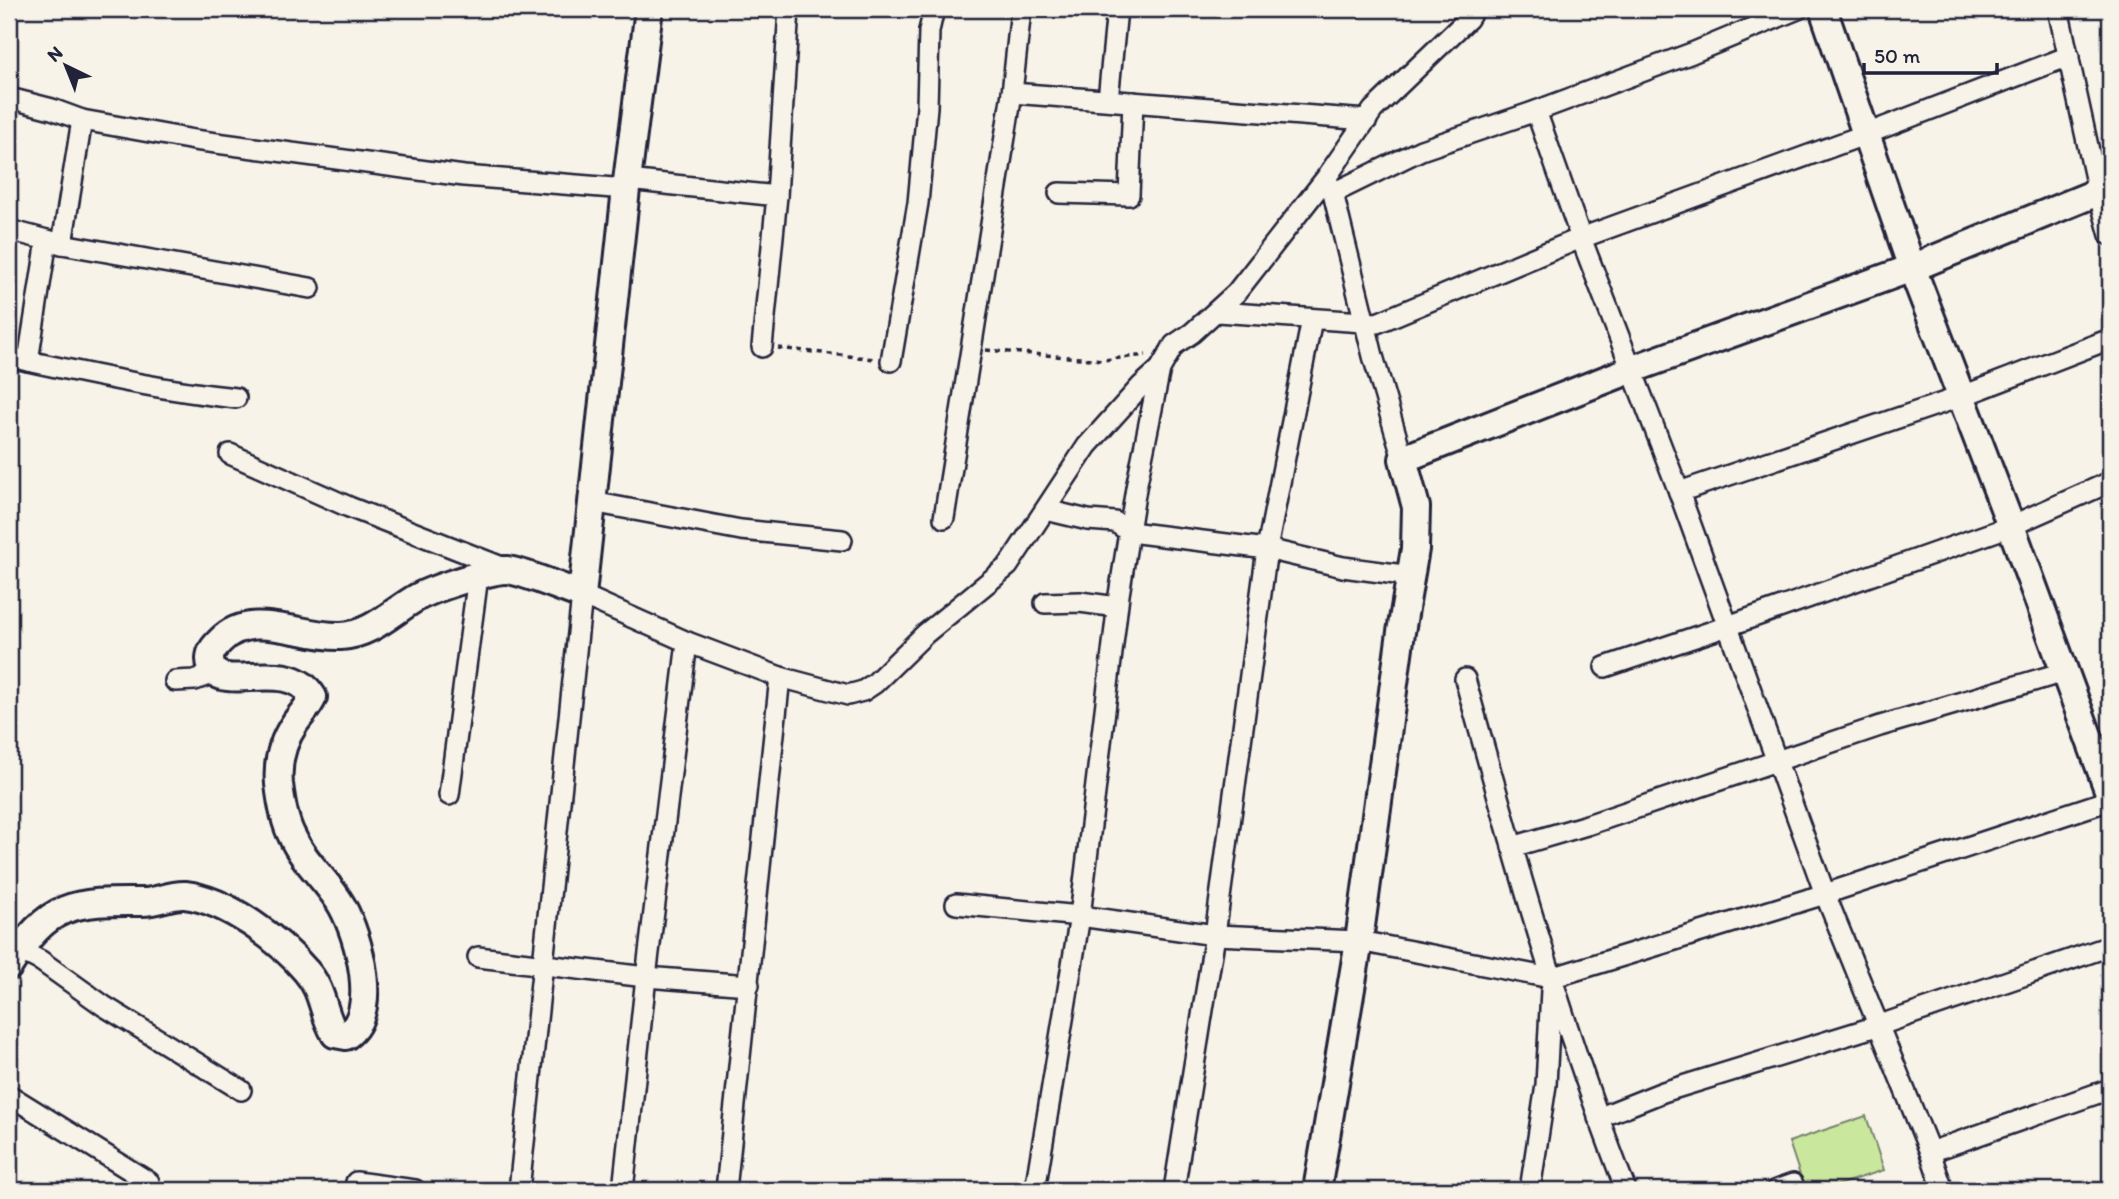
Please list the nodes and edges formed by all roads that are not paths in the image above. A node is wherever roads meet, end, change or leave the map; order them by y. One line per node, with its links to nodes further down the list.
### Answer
1 (649, 9): 19 (street)
2 (789, 9): 23 (street)
3 (933, 9): 36 (street)
4 (1021, 9): 11 (street)
5 (1117, 9): 13 (street)
6 (1474, 9): 17 (street)
7 (1798, 9): 15 (street)
8 (1823, 9): 18 (street)
9 (2058, 9): 10 (street)
10 (2069, 56): 18 (street); 21 (street)
11 (1013, 93): 13 (street); 47 (street)
12 (9, 98): 16 (street)
13 (1108, 100): 14 (street)
14 (1133, 102): 17 (street); 22 (street)
15 (1536, 111): 20 (street); 26 (street)
16 (82, 120): 19 (street); 27 (street)
17 (1367, 120): 20 (street)
18 (1864, 135): 26 (street); 28 (street)
19 (627, 185): 23 (street); 45 (street)
20 (1329, 186): 30 (street); 32 (street)
21 (2104, 188): 25 (street); 28 (street)
22 (1059, 193)
23 (776, 196): 34 (street)
24 (9, 230): 27 (street)
25 (2110, 235)
26 (1581, 238): 32 (street); 38 (street)
27 (54, 242): 29 (street); 35 (street)
28 (1912, 268): 38 (street); 39 (street)
29 (310, 288)
30 (1217, 312): 31 (street); 37 (street)
31 (1312, 319): 32 (street); 51 (street)
32 (1364, 324): 42 (street)
33 (2110, 339): 39 (street)
34 (762, 346)
35 (18, 359): 40 (street)
36 (891, 361)
37 (1160, 369): 46 (street); 49 (street)
38 (1633, 369): 42 (street); 44 (street)
39 (1960, 397): 44 (street); 48 (street)
40 (236, 398)
41 (230, 454): 52 (street)
42 (1403, 459): 54 (street)
43 (2110, 482): 48 (street)
44 (1679, 492): 58 (street)
45 (592, 502): 50 (street); 55 (street)
46 (1046, 510): 49 (street); 63 (street)
47 (944, 518)
48 (2011, 526): 58 (street); 61 (street)
49 (1130, 532): 51 (street); 57 (street)
50 (842, 540)
51 (1267, 549): 54 (street); 73 (street)
52 (508, 570): 53 (street); 55 (street)
53 (478, 576): 62 (street); 67 (street)
54 (1411, 576): 74 (street)
55 (582, 595): 59 (street); 78 (street)
56 (1045, 603): 57 (street)
57 (1117, 607): 72 (street)
58 (1728, 626): 60 (street); 66 (street)
59 (687, 642): 63 (street); 79 (street)
60 (1605, 667)
61 (2064, 672): 66 (street); 68 (street)
62 (216, 673): 65 (street); 76 (street)
63 (780, 677): 81 (street)
64 (1465, 680): 69 (street)
65 (175, 681)
66 (1776, 762): 69 (street); 70 (street)
67 (449, 795)
68 (2110, 797): 70 (street)
69 (1512, 847): 80 (street)
70 (1825, 894): 80 (street); 82 (street)
71 (956, 904): 72 (street)
72 (1080, 916): 73 (street); 94 (street)
73 (1215, 935): 74 (street); 95 (street)
74 (1359, 941): 80 (street); 96 (street)
75 (2110, 946): 82 (street)
76 (12, 954): 84 (street)
77 (478, 957): 78 (street)
78 (542, 963): 79 (street); 91 (street)
79 (646, 977): 81 (street); 92 (street)
80 (1551, 978): 86 (street); 97 (street)
81 (749, 985): 93 (street)
82 (1877, 1026): 86 (street); 87 (street)
83 (2110, 1089): 87 (street)
84 (241, 1090)
85 (9, 1095): 89 (street)
86 (1598, 1118): 98 (street)
87 (1930, 1152): 99 (street)
88 (356, 1182): 90 (street)
89 (147, 1190)
90 (415, 1190)
91 (519, 1190)
92 (623, 1190)
93 (726, 1190)
94 (1035, 1190)
95 (1174, 1190)
96 (1317, 1190)
97 (1530, 1190)
98 (1626, 1190)
99 (1943, 1190)

